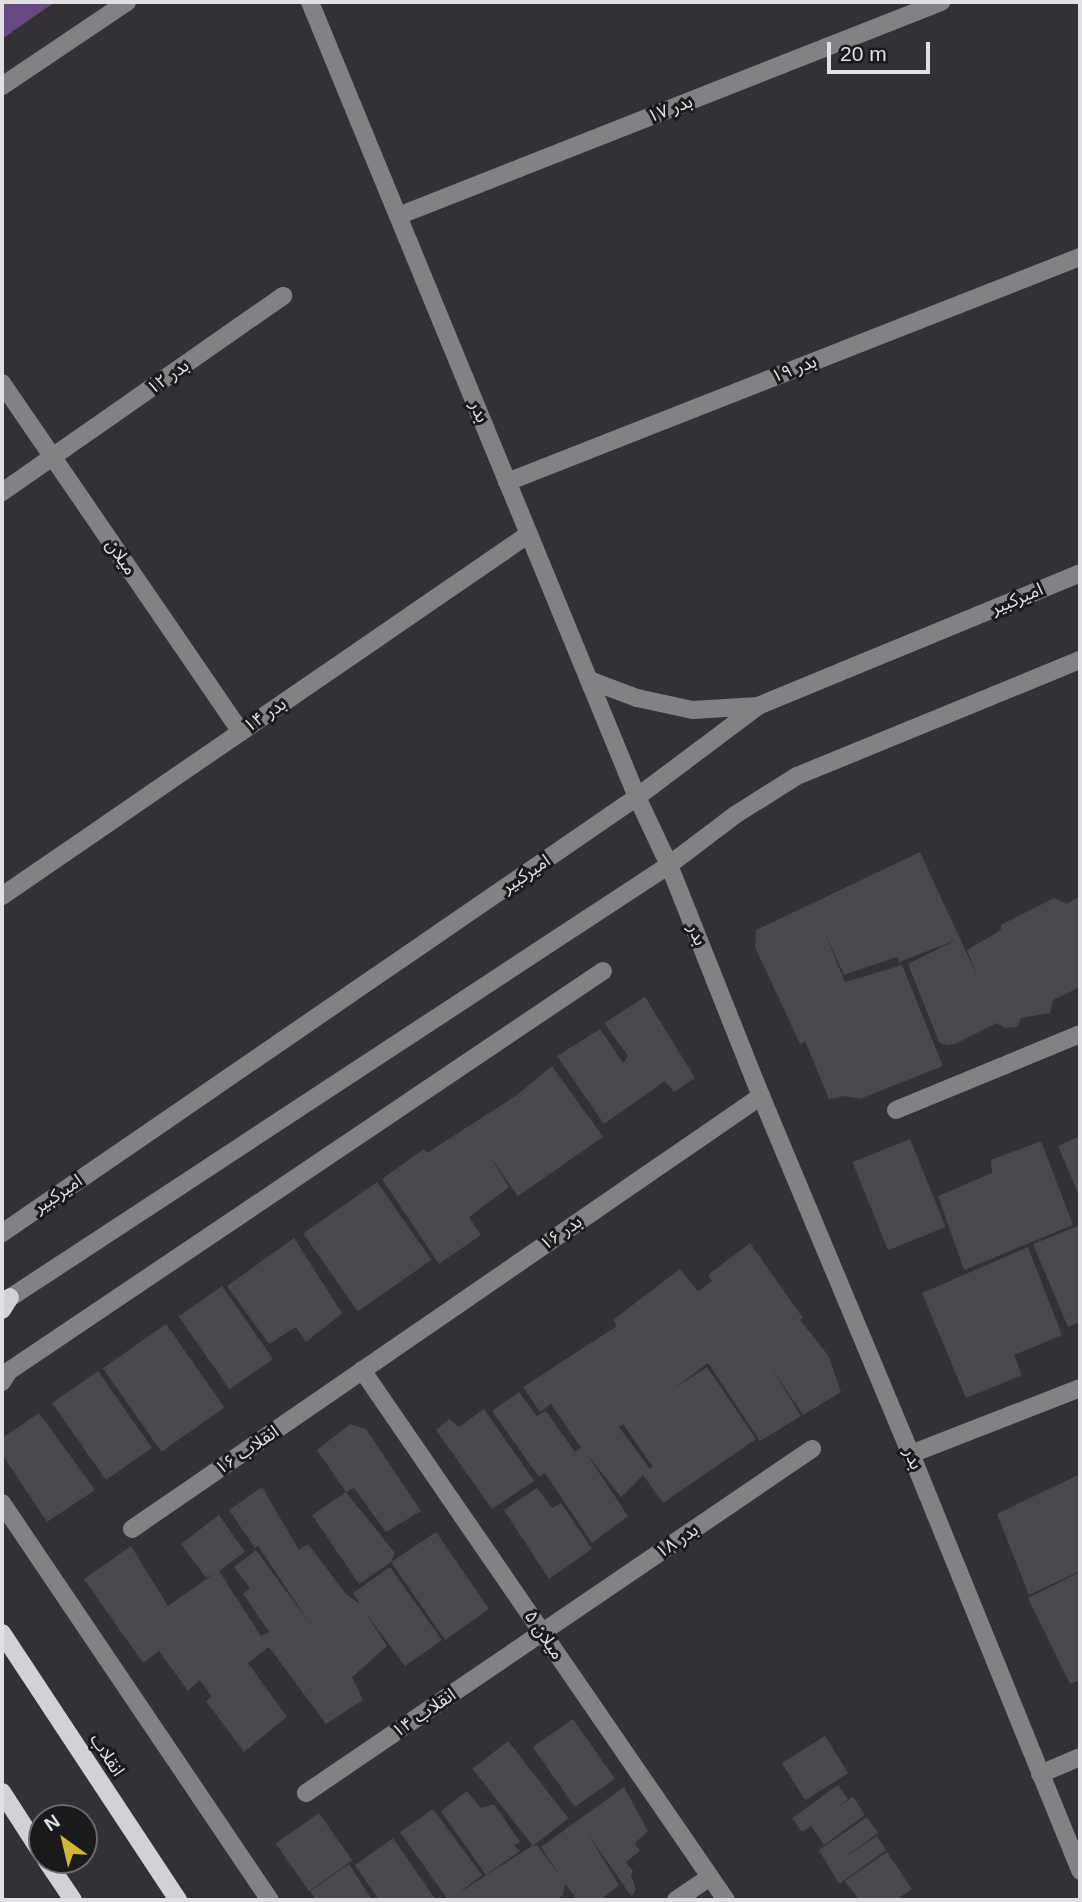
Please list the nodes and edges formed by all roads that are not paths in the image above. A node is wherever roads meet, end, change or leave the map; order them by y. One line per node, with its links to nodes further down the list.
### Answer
1 (127, 2): 4 (street)
2 (310, 2): 5 (street, بدر)
3 (941, 2): 5 (street, بدر ۱۷)
4 (2, 86)
5 (398, 216): 10 (street, بدر)
6 (1080, 257): 10 (street, بدر ۱۹)
7 (283, 296): 9 (street, بدر ۱۲)
8 (2, 383): 9 (street, میلان)
9 (53, 458): 11 (street, بدر ۱۲); 17 (street, میلان)
10 (507, 482): 12 (street, بدر)
11 (2, 492)
12 (529, 534): 15 (street, بدر); 17 (street, بدر ۱۴)
13 (1080, 572): 16 (street, امیرکبیر)
14 (1080, 660): 19 (street)
15 (589, 680): 16 (street); 18 (street, بدر)
16 (758, 706): 18 (street, امیرکبیر)
17 (241, 732): 20 (street, بدر ۱۴)
18 (637, 797): 19 (street, بدر); 25 (street, امیرکبیر)
19 (669, 865): 23 (street, بدر); 26 (street)
20 (2, 896)
21 (603, 971): 28 (street)
22 (1080, 1034): 24 (street)
23 (761, 1096): 27 (street, بدر ۱۶); 31 (street, بدر)
24 (896, 1110)
25 (2, 1233)
26 (4, 1303)
27 (362, 1370): 33 (street, انقلاب ۱۶); 34 (street, میلان ۵)
28 (2, 1382)
29 (1080, 1388): 31 (street)
30 (812, 1449): 34 (street, بدر ۱‍۸)
31 (911, 1454): 37 (street, بدر)
32 (2, 1503): 46 (street)
33 (132, 1529)
34 (542, 1632): 39 (street, انقلاب ۱۴); 43 (street, میلان ۵)
35 (2, 1633): 45 (main road, انقلاب)
36 (1080, 1757): 37 (street)
37 (1040, 1774): 41 (street, بدر)
38 (2, 1792): 40 (main road)
39 (306, 1793)
40 (28, 1832)
41 (1080, 1871)
42 (55, 1874): 44 (main road)
43 (710, 1877): 47 (street); 48 (street, میلان ۵)
44 (73, 1900)
45 (178, 1900)
46 (270, 1900)
47 (676, 1900)
48 (726, 1900)

